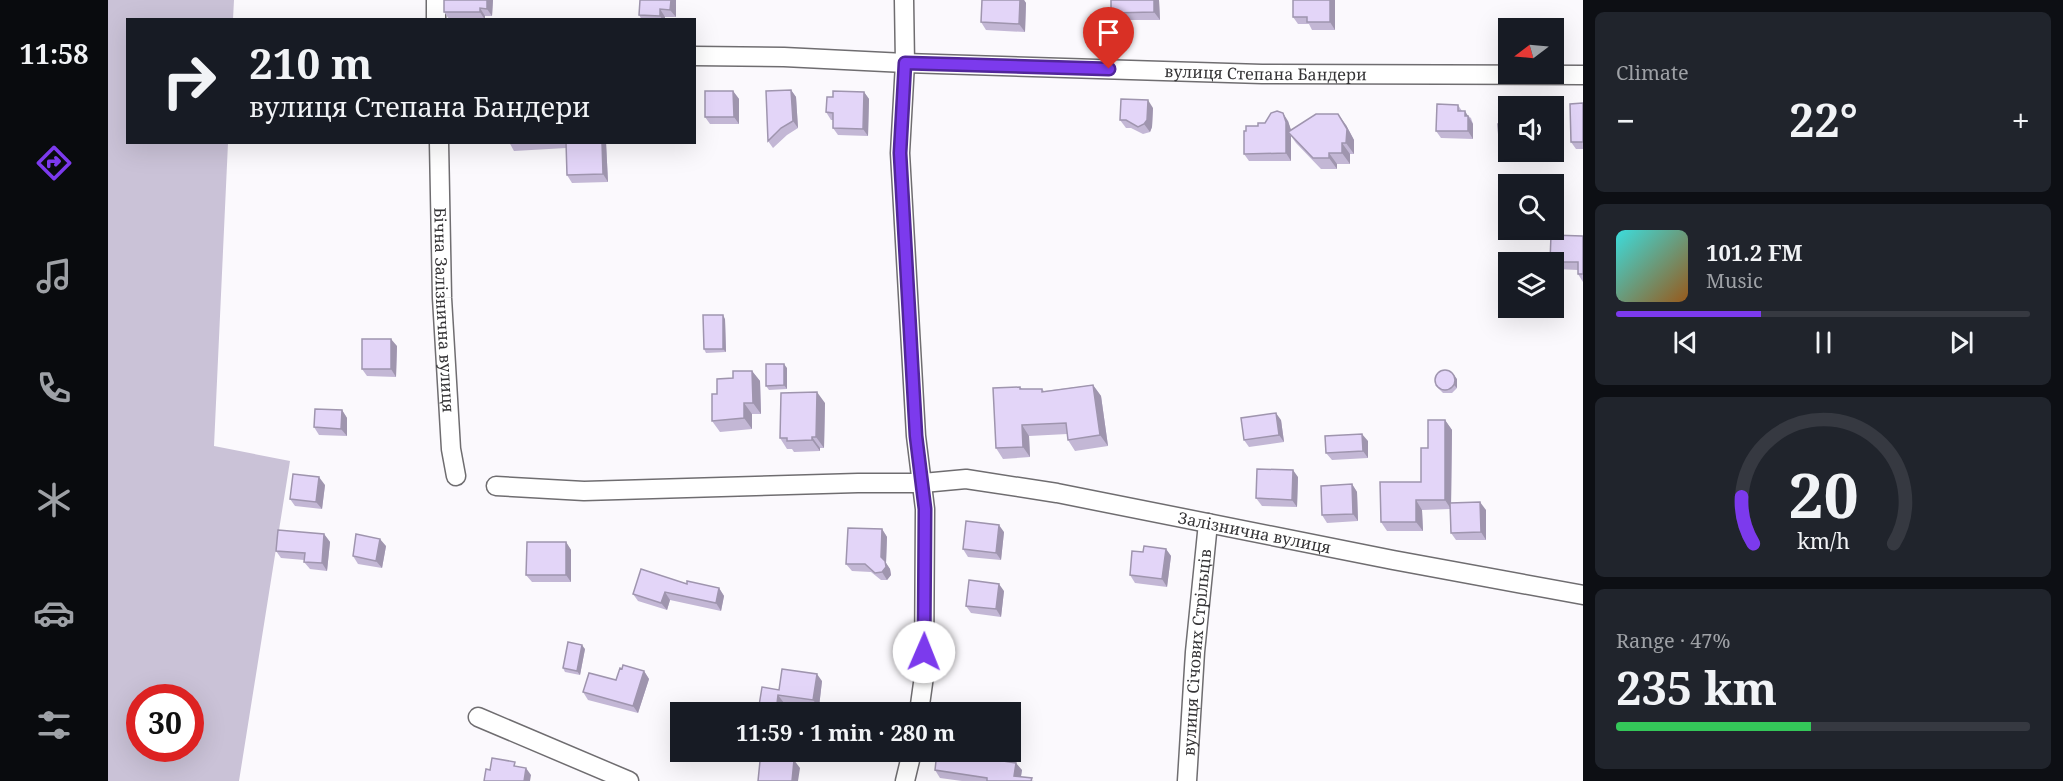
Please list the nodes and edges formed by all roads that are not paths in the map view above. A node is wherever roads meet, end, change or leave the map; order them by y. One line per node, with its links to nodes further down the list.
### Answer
1 (436, 0): 3 (street)
2 (904, 0): 5 (street)
3 (436, 18)
4 (696, 56): 5 (street, вулиця Степана Бандери)
5 (905, 63): 6 (street, вулиця Степана Бандери); 9 (street)
6 (1583, 75)
7 (439, 144): 8 (street, Бічна Залізнична вулиця)
8 (456, 476)
9 (923, 483): 10 (street, Залізнична вулиця); 11 (street, Залізнична вулиця); 13 (street)
10 (496, 486)
11 (1208, 523): 12 (street, Залізнична вулиця); 18 (street, вулиця Січових Стрільців)
12 (1583, 595)
13 (920, 702)
14 (478, 717): 16 (street)
15 (910, 762): 17 (street)
16 (629, 781)
17 (905, 781)
18 (1187, 781)

